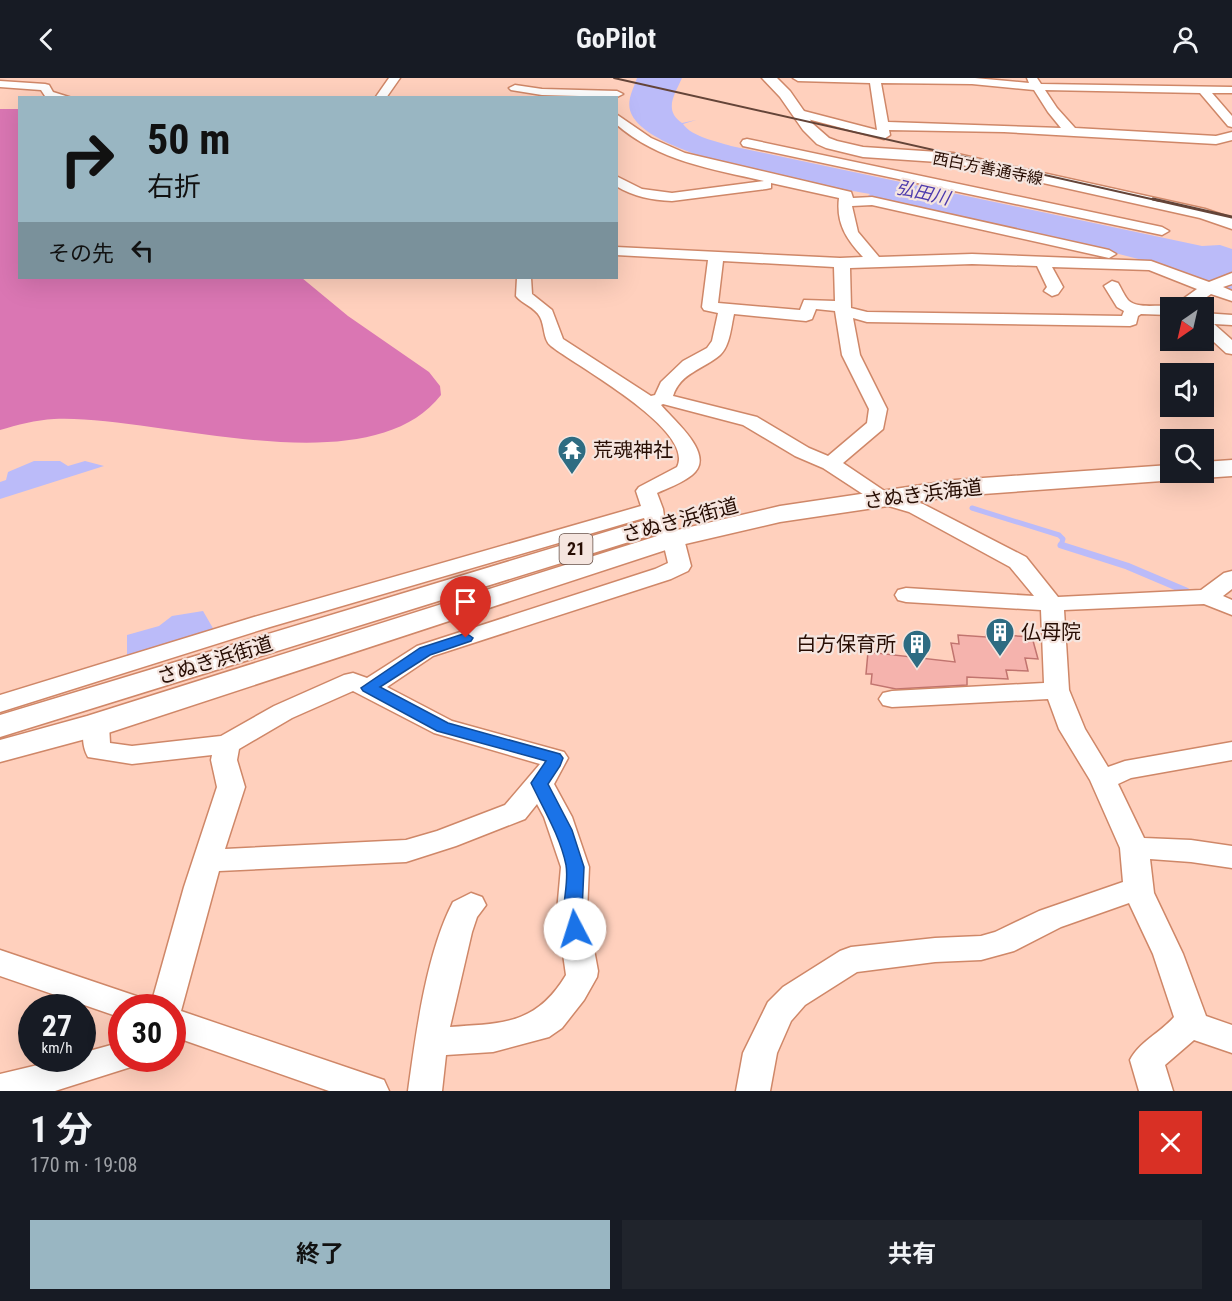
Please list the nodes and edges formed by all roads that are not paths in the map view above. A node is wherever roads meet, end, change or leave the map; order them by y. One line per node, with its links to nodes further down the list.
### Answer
1 (395, 78): 14 (street)
2 (769, 78): 15 (main road, 西白方善通寺線)
3 (798, 78): 4 (street)
4 (875, 78): 6 (street); 18 (street)
5 (1192, 78): 10 (street)
6 (1035, 82): 7 (street); 20 (street)
7 (1161, 83): 10 (street)
8 (0, 84): 13 (street)
9 (517, 88): 12 (street)
10 (1203, 90): 11 (street); 17 (street)
11 (1232, 90)
12 (616, 95)
13 (58, 96)
14 (382, 96)
15 (800, 114): 18 (street); 24 (main road, 西白方善通寺線)
16 (618, 119): 19 (street)
17 (1232, 123)
18 (883, 126): 20 (street)
19 (630, 131): 21 (street); 26 (street)
20 (1071, 131): 22 (street)
21 (618, 134)
22 (1232, 136)
23 (747, 143): 26 (street)
24 (887, 154): 26 (street); 27 (main road, 西白方善通寺線)
25 (618, 181): 26 (street)
26 (856, 188): 28 (street); 31 (street); 34 (street)
27 (1232, 224)
28 (1162, 231)
29 (618, 251): 30 (street)
30 (716, 255): 33 (street); 42 (street)
31 (874, 260): 32 (street); 33 (street)
32 (1042, 262): 34 (street); 39 (street)
33 (850, 263): 43 (street)
34 (1151, 266): 38 (street)
35 (1232, 278): 38 (street)
36 (524, 279): 50 (street)
37 (1112, 286): 44 (street)
38 (1210, 287): 40 (street); 41 (street)
39 (1052, 291)
40 (1232, 296)
41 (1196, 297)
42 (727, 309): 43 (street); 50 (street)
43 (843, 309): 44 (street); 51 (street)
44 (1136, 310): 45 (street)
45 (1160, 310)
46 (1214, 319): 47 (street)
47 (1232, 320)
48 (1214, 333): 49 (street)
49 (1232, 350)
50 (655, 400): 51 (street); 59 (street)
51 (830, 464): 57 (street)
52 (1214, 465): 54 (main road)
53 (1160, 466): 57 (main road, さぬき浜街道 / 21)
54 (1232, 466): 55 (main road)
55 (1214, 468)
56 (1160, 473): 58 (main road, さぬき浜海道 / 21)
57 (859, 483): 58 (street); 59 (main road, さぬき浜街道 / 21)
58 (882, 498): 59 (main road, さぬき浜海道 / 21); 63 (street)
59 (660, 524): 65 (street); 68 (street); 69 (main road, さぬき浜街道 / 21); 70 (main road, さぬき浜街道 / 21)
60 (1232, 578): 62 (street)
61 (906, 595): 63 (street)
62 (1207, 597): 63 (street); 64 (street)
63 (1052, 604): 66 (street)
64 (1232, 608)
65 (368, 688): 71 (street); 75 (street)
66 (1057, 690): 67 (street); 74 (street)
67 (892, 699)
68 (0, 704)
69 (96, 725): 71 (street); 72 (main road, さぬき浜街道 / 21)
70 (0, 726)
71 (227, 744): 78 (street)
72 (0, 751)
73 (1232, 751): 74 (street)
74 (1103, 780): 76 (street)
75 (540, 783): 78 (street); 87 (street)
76 (1134, 848): 77 (street); 79 (street)
77 (1232, 857)
78 (208, 861): 82 (street)
79 (1139, 888): 84 (street); 93 (street)
80 (471, 905): 87 (street)
81 (0, 963): 83 (street)
82 (170, 994)
83 (108, 1000)
84 (1188, 1024): 86 (street); 94 (street)
85 (186, 1032): 91 (street)
86 (1232, 1039)
87 (432, 1042): 92 (street)
88 (108, 1061): 89 (street)
89 (42, 1086): 90 (street)
90 (0, 1089)
91 (372, 1091)
92 (425, 1091)
93 (753, 1091)
94 (1156, 1091)

